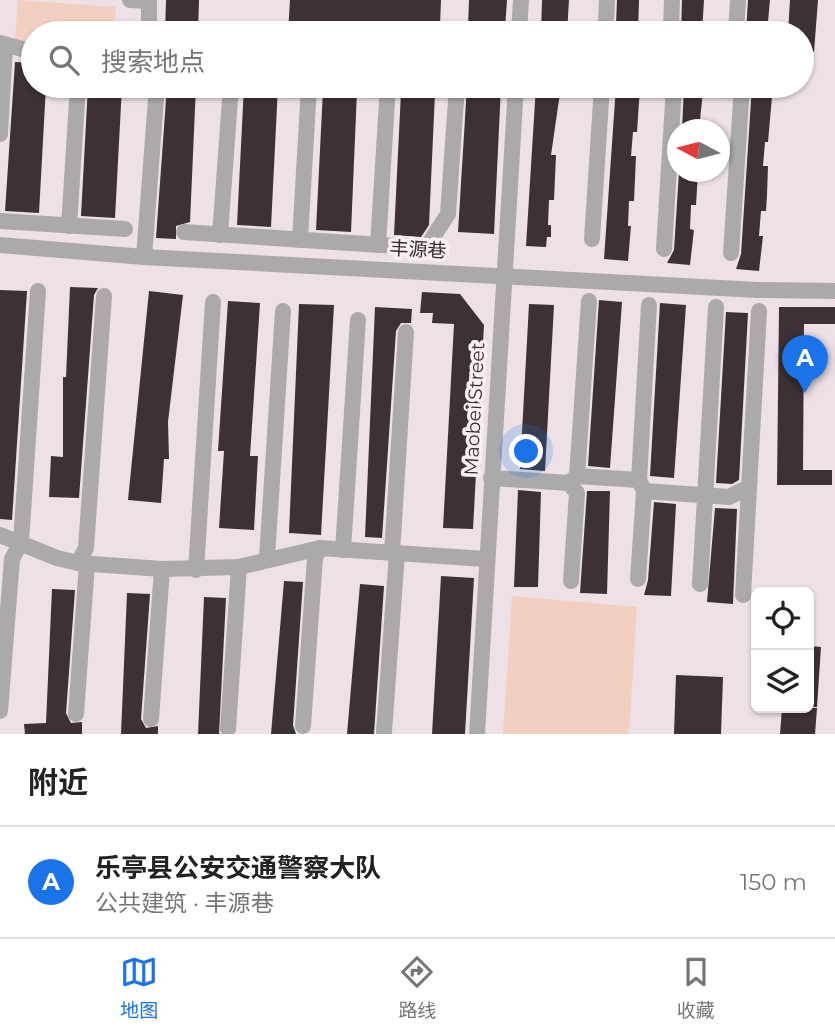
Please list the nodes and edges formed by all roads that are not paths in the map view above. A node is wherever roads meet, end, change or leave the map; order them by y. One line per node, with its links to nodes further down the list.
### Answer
1 (130, 0): 6 (street)
2 (522, 0): 8 (street)
3 (607, 0): 9 (street)
4 (672, 0): 10 (street)
5 (738, 0): 11 (street)
6 (149, 1): 7 (street)
7 (149, 21)
8 (520, 21)
9 (606, 21)
10 (671, 21)
11 (737, 21)
12 (3, 45): 13 (street); 24 (street)
13 (21, 49)
14 (77, 98): 26 (street)
15 (156, 98): 36 (street)
16 (230, 98): 29 (street)
17 (308, 98): 31 (street)
18 (387, 98): 32 (street)
19 (456, 98): 32 (street)
20 (515, 98): 37 (street, Maobei Street)
21 (601, 98): 30 (street)
22 (673, 98): 34 (street)
23 (741, 98): 35 (street)
24 (0, 134)
25 (0, 221): 26 (street)
26 (69, 226): 27 (street)
27 (125, 229)
28 (184, 232): 29 (street)
29 (220, 235): 31 (street)
30 (592, 239)
31 (300, 240): 32 (street)
32 (378, 244)
33 (0, 245): 36 (street, 丰源巷)
34 (664, 250)
35 (731, 253)
36 (144, 257): 37 (street, 丰源巷)
37 (503, 275): 39 (street, 丰源巷); 49 (street, Maobei Street)
38 (37, 291): 55 (street)
39 (835, 291)
40 (104, 296): 61 (street)
41 (589, 301): 50 (street)
42 (214, 303): 64 (street)
43 (649, 305): 51 (street)
44 (716, 307): 53 (street)
45 (283, 311): 59 (street)
46 (759, 311): 52 (street)
47 (358, 320): 57 (street)
48 (406, 332): 58 (street)
49 (491, 478): 50 (street); 60 (street, Maobei Street)
50 (573, 479): 51 (street); 66 (street)
51 (641, 486): 53 (street); 65 (street)
52 (749, 487): 53 (street); 68 (street)
53 (705, 496): 67 (street)
54 (0, 535): 55 (street)
55 (22, 542): 61 (street); 69 (street)
56 (320, 548): 57 (street); 59 (street); 72 (street)
57 (343, 550): 58 (street)
58 (394, 553): 60 (street); 74 (street)
59 (267, 558): 62 (street)
60 (486, 559): 75 (street, Maobei Street)
61 (82, 563): 63 (street); 70 (street)
62 (239, 567): 64 (street); 73 (street)
63 (162, 569): 64 (street); 71 (street)
64 (196, 570)
65 (638, 579)
66 (571, 581)
67 (699, 584)
68 (743, 595)
69 (1, 711)
70 (76, 714)
71 (151, 719)
72 (303, 726)
73 (228, 729)
74 (384, 732)
75 (477, 734)

